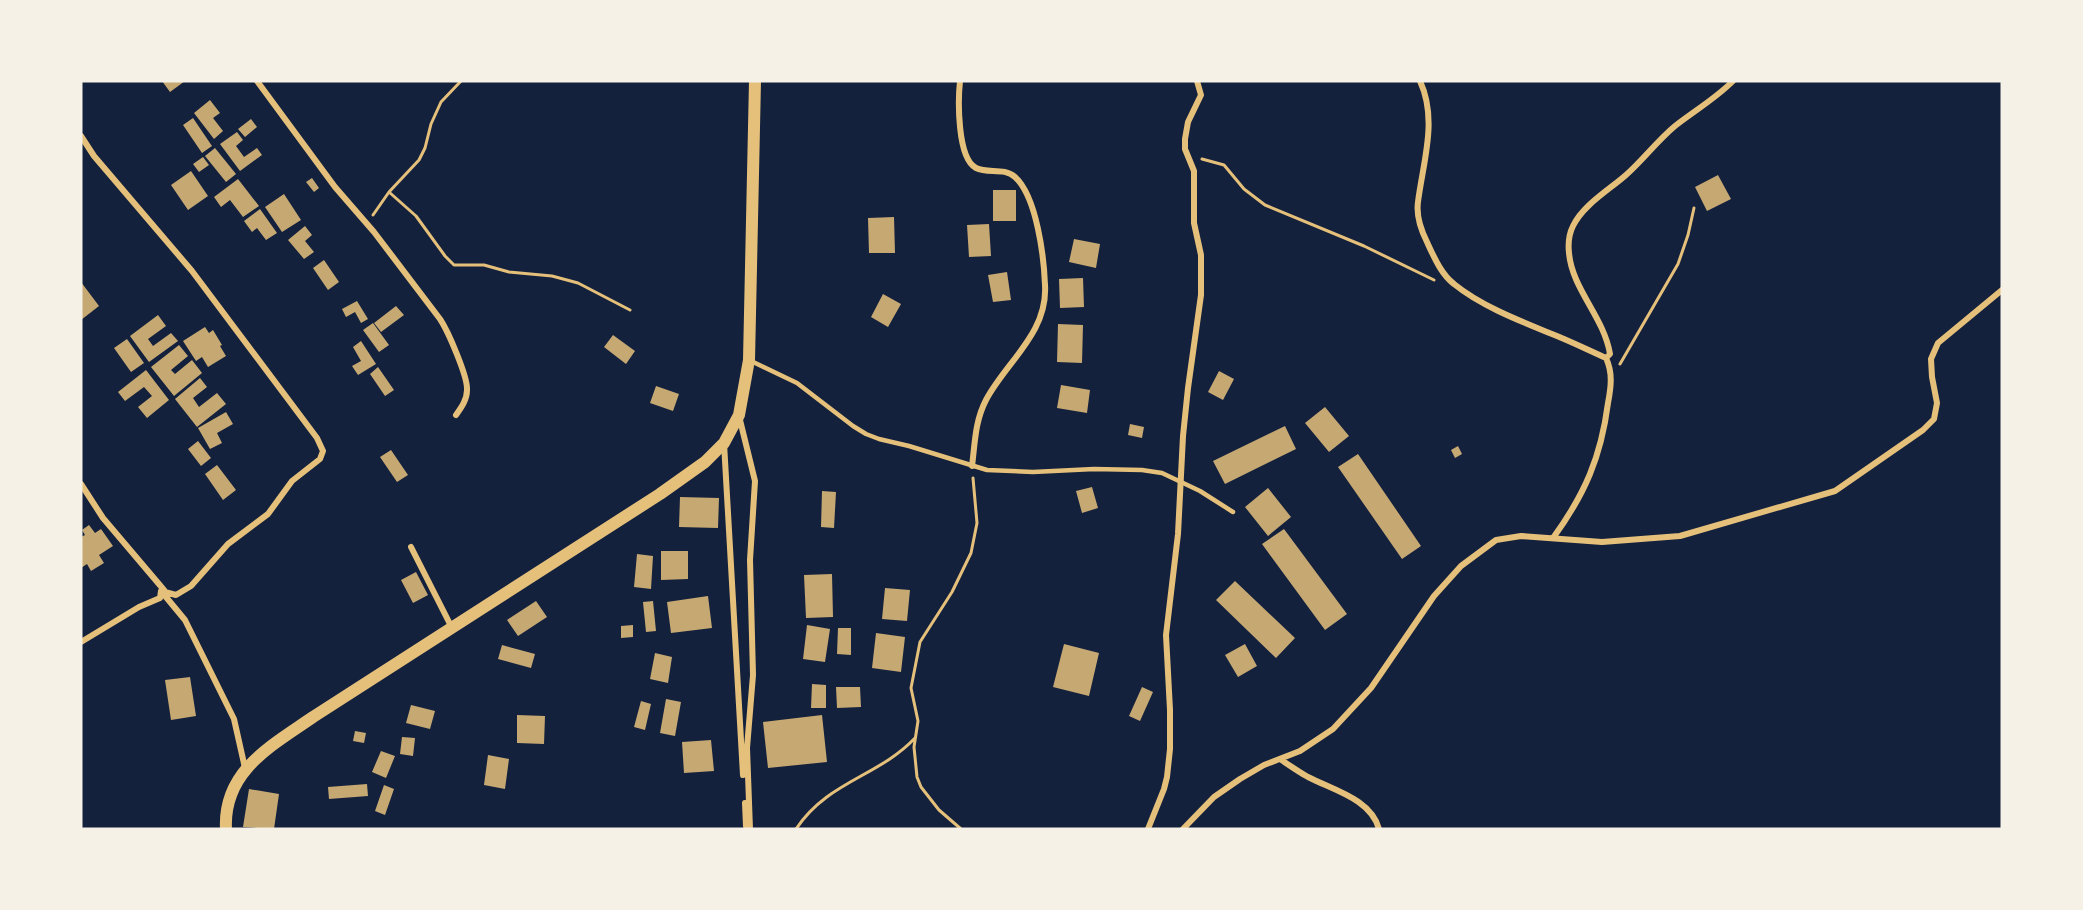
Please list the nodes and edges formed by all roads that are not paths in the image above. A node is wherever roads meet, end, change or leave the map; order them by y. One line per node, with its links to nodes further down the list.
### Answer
1 (257, 81): 12 (street)
2 (755, 81): 10 (main road)
3 (960, 81): 14 (street)
4 (1197, 81): 15 (street)
5 (1420, 81): 9 (street)
6 (1733, 81): 9 (street)
7 (81, 136): 20 (street)
8 (2002, 290): 18 (street)
9 (1606, 358): 18 (street)
10 (748, 360): 11 (main road); 14 (lane)
11 (739, 415): 13 (main road); 26 (street)
12 (456, 416)
13 (724, 443): 21 (main road); 26 (street)
14 (972, 466): 15 (lane)
15 (1180, 480): 17 (lane); 27 (street)
16 (81, 484): 20 (street)
17 (1233, 512)
18 (1553, 538): 23 (street)
19 (411, 547): 21 (street)
20 (161, 591): 22 (street); 24 (street)
21 (453, 628): 24 (main road)
22 (81, 642)
23 (1280, 759): 28 (street); 29 (street)
24 (245, 768): 25 (main road)
25 (226, 829)
26 (748, 829)
27 (1148, 829)
28 (1183, 829)
29 (1379, 829)

